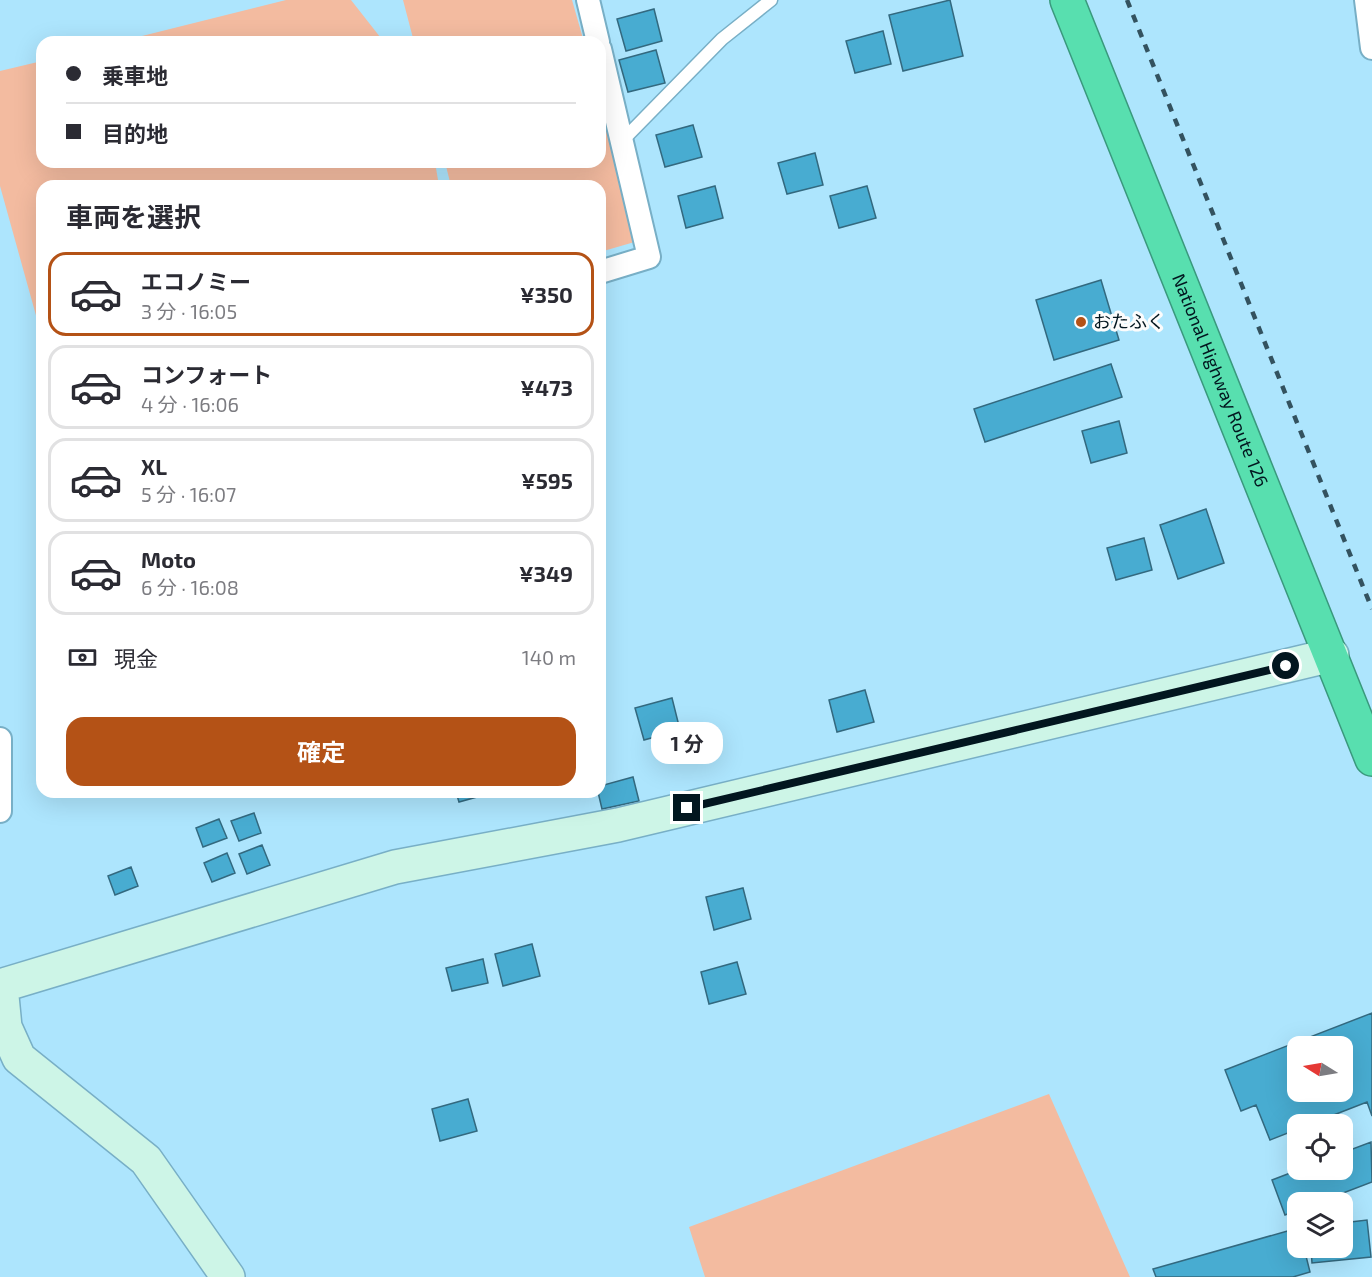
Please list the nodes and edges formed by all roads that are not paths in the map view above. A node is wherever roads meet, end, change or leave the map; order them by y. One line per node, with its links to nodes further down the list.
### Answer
1 (588, 0): 5 (street)
2 (771, 0): 8 (lane)
3 (1066, 0): 10 (highway, National Highway Route 126)
4 (1366, 0): 6 (street)
5 (597, 36)
6 (1372, 48)
7 (606, 74): 8 (street)
8 (622, 141): 9 (street)
9 (606, 270)
10 (1332, 655): 12 (highway, National Highway Route 126); 14 (street)
11 (0, 739): 13 (street)
12 (1372, 759)
13 (0, 811)
14 (0, 982): 15 (street)
15 (228, 1277)

